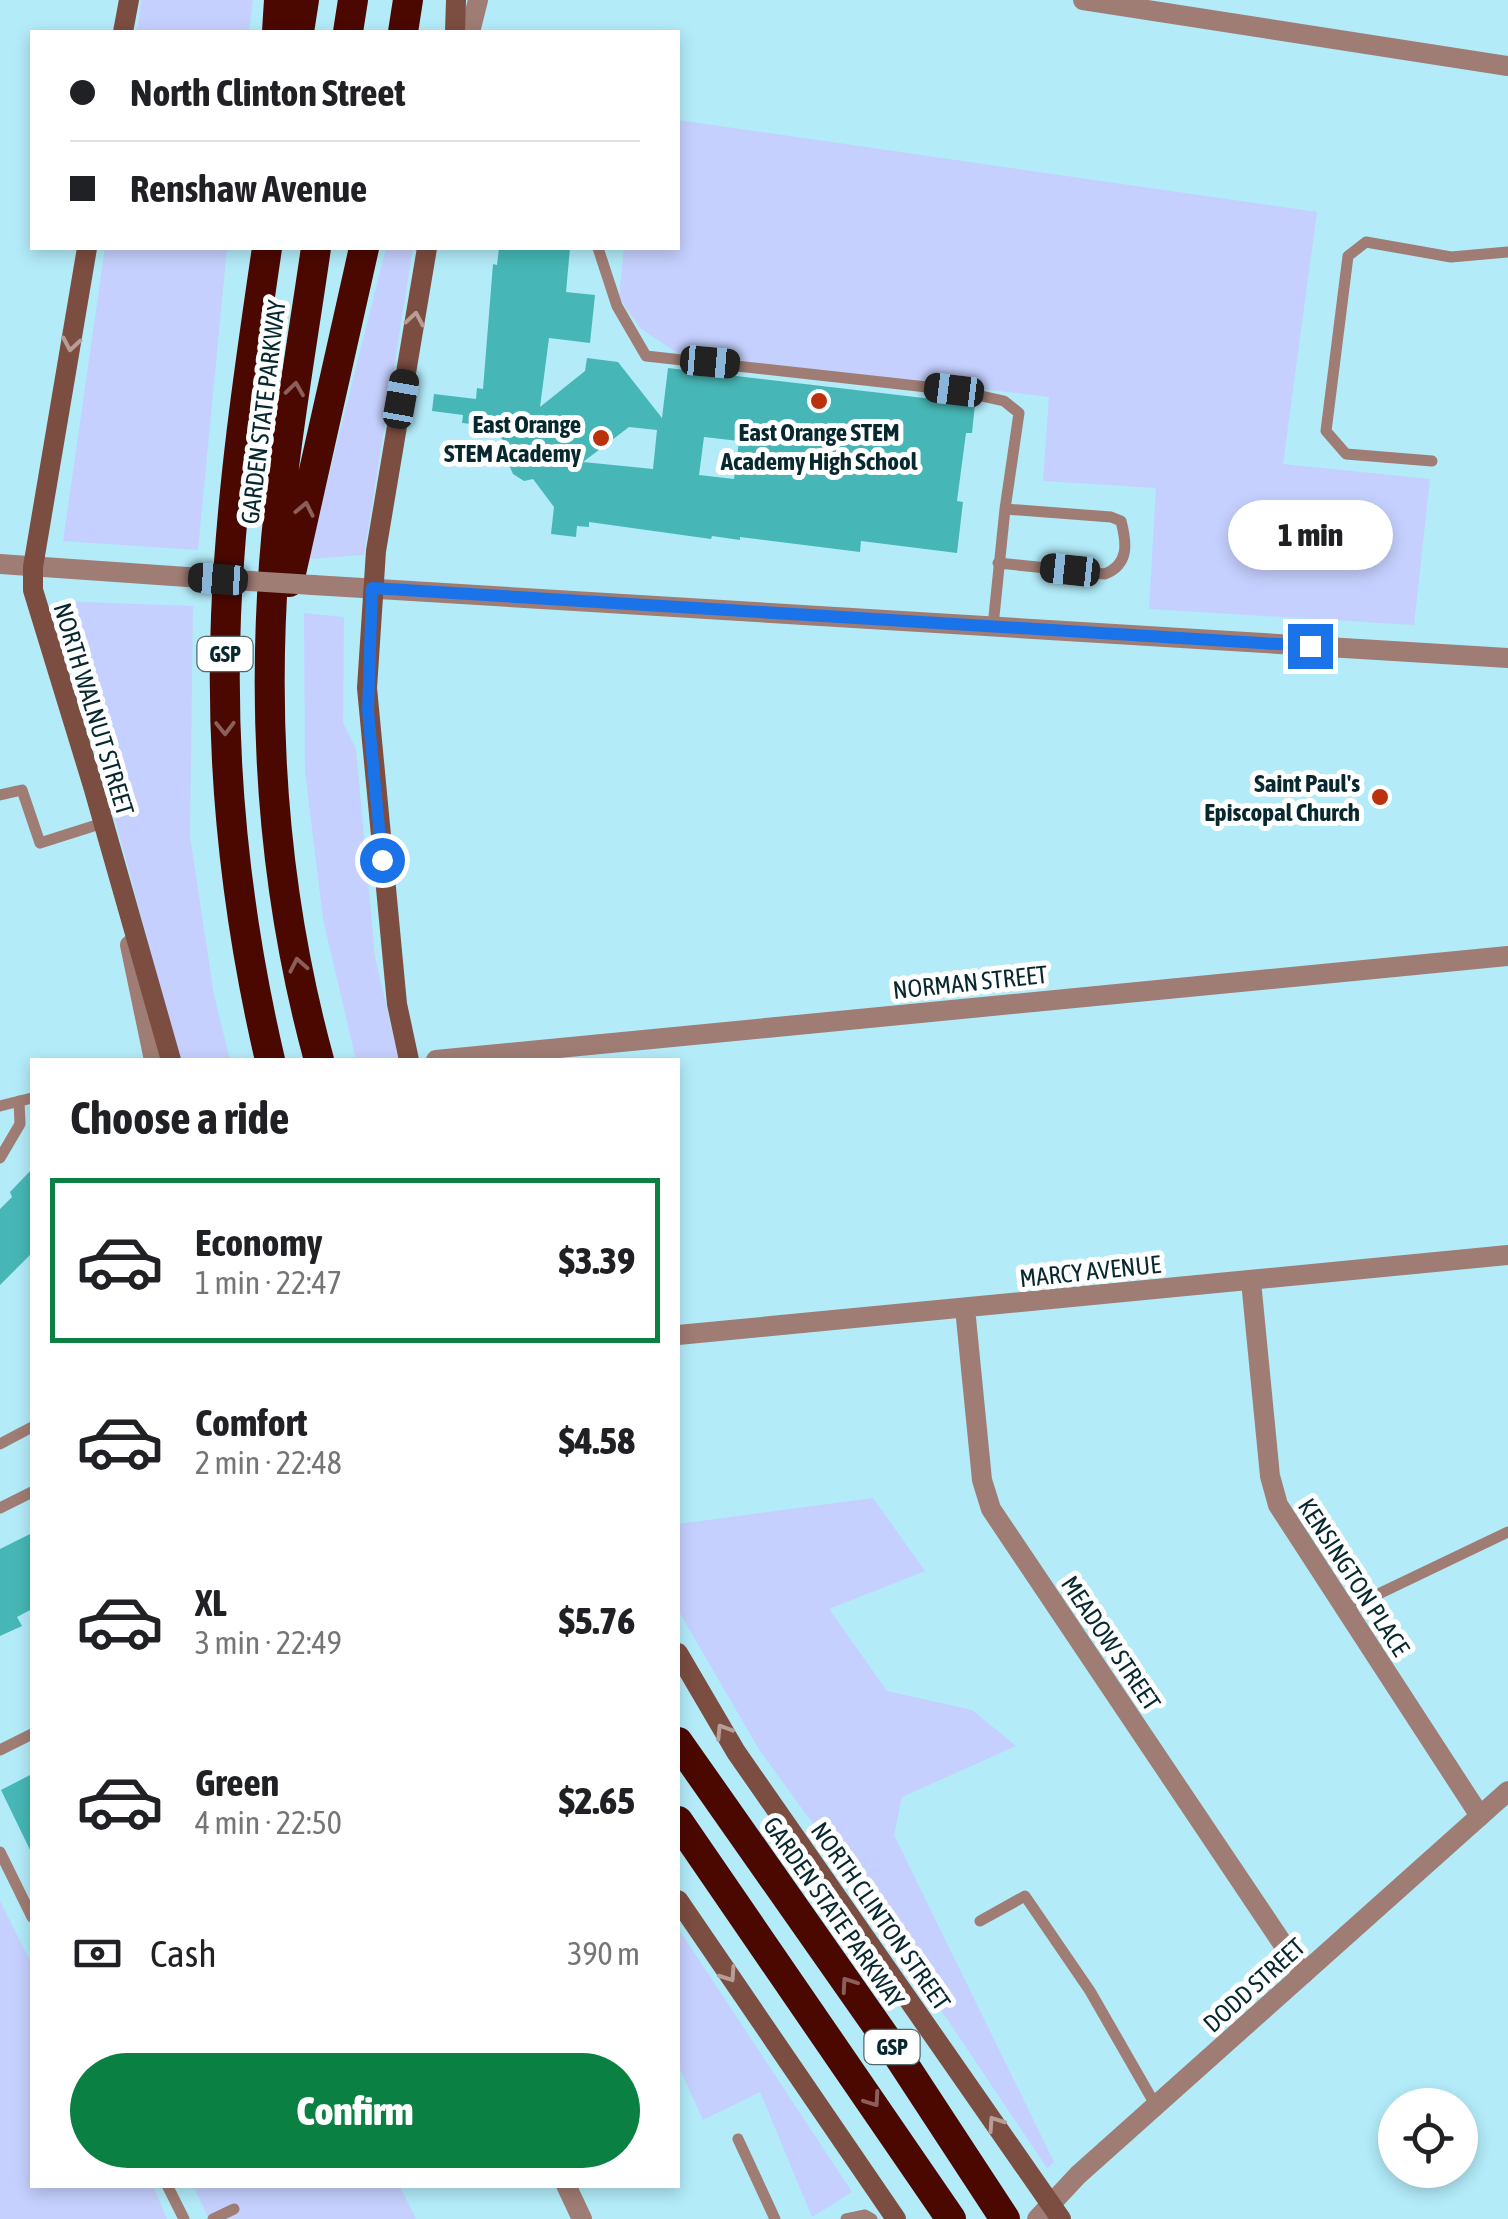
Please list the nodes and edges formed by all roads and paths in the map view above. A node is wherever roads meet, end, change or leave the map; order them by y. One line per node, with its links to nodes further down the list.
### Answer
1 (129, 0): 9 (main road)
2 (279, 0): 10 (highway)
3 (304, 0): 11 (highway)
4 (352, 0): 12 (highway)
5 (408, 0): 13 (highway)
6 (456, 0): 14 (main road)
7 (478, 0): 15 (street)
8 (1084, 0): 16 (street)
9 (123, 30)
10 (277, 30)
11 (299, 30)
12 (348, 30)
13 (403, 30)
14 (456, 30)
15 (470, 30)
16 (1508, 66)
17 (87, 250): 28 (main road, NORTH WALNUT STREET, one-way to 28)
18 (266, 250): 39 (highway, GARDEN STATE PARKWAY / GSP, one-way to 39)
19 (316, 250): 32 (highway, GARDEN STATE PARKWAY / GSP, one-way to 19)
20 (364, 250): 32 (highway, one-way to 20)
21 (428, 250): 29 (main road, one-way to 21)
22 (599, 250): 25 (lane)
23 (1508, 252): 24 (lane)
24 (1432, 461)
25 (1006, 509): 27 (lane); 27 (lane)
26 (0, 564): 28 (street)
27 (998, 564): 30 (lane)
28 (34, 566): 29 (street, bridge); 34 (main road, NORTH WALNUT STREET)
29 (372, 588): 30 (street); 41 (main road)
30 (993, 626): 31 (street)
31 (1508, 658)
32 (270, 673): 40 (highway, GARDEN STATE PARKWAY / GSP, one-way to 32)
33 (0, 795): 34 (lane)
34 (104, 823): 35 (main road, NORTH WALNUT STREET)
35 (113, 860): 37 (street); 38 (main road, NORTH WALNUT STREET)
36 (1508, 956): 42 (street, NORMAN STREET)
37 (154, 1058)
38 (170, 1058)
39 (270, 1058)
40 (319, 1058)
41 (409, 1058)
42 (457, 1058)
43 (30, 1099): 44 (lane)
44 (19, 1102): 45 (lane); 46 (lane)
45 (0, 1106)
46 (0, 1158)
47 (1508, 1255): 48 (street, MARCY AVENUE)
48 (1251, 1280): 49 (street, MARCY AVENUE); 56 (street, KENSINGTON PLACE)
49 (964, 1308): 50 (street, MARCY AVENUE); 68 (street, MEADOW STREET)
50 (680, 1336)
51 (30, 1427): 52 (lane)
52 (0, 1444)
53 (30, 1493): 54 (lane)
54 (0, 1508)
55 (1508, 1532): 56 (lane)
56 (1344, 1610): 62 (street, KENSINGTON PLACE)
57 (680, 1656): 74 (main road, NORTH CLINTON STREET, one-way to 57)
58 (30, 1735): 60 (lane)
59 (680, 1745): 75 (highway, GARDEN STATE PARKWAY / GSP, one-way to 59)
60 (0, 1750)
61 (1508, 1791): 62 (street, DODD STREET)
62 (1480, 1816): 68 (street, DODD STREET)
63 (684, 1831): 83 (highway, GSP, one-way to 83)
64 (0, 1852): 66 (lane)
65 (680, 1903): 82 (main road, one-way to 82)
66 (30, 1913)
67 (980, 1921): 69 (lane)
68 (1303, 1974): 69 (street, DODD STREET)
69 (1156, 2106): 74 (street, DODD STREET)
70 (738, 2140): 79 (lane)
71 (168, 2188): 76 (lane)
72 (567, 2188): 78 (street)
73 (234, 2209): 77 (lane)
74 (1049, 2214)
75 (1002, 2215)
76 (184, 2219)
77 (213, 2219)
78 (582, 2219)
79 (775, 2219)
80 (846, 2219): 81 (lane)
81 (872, 2219)
82 (896, 2219)
83 (951, 2219)

